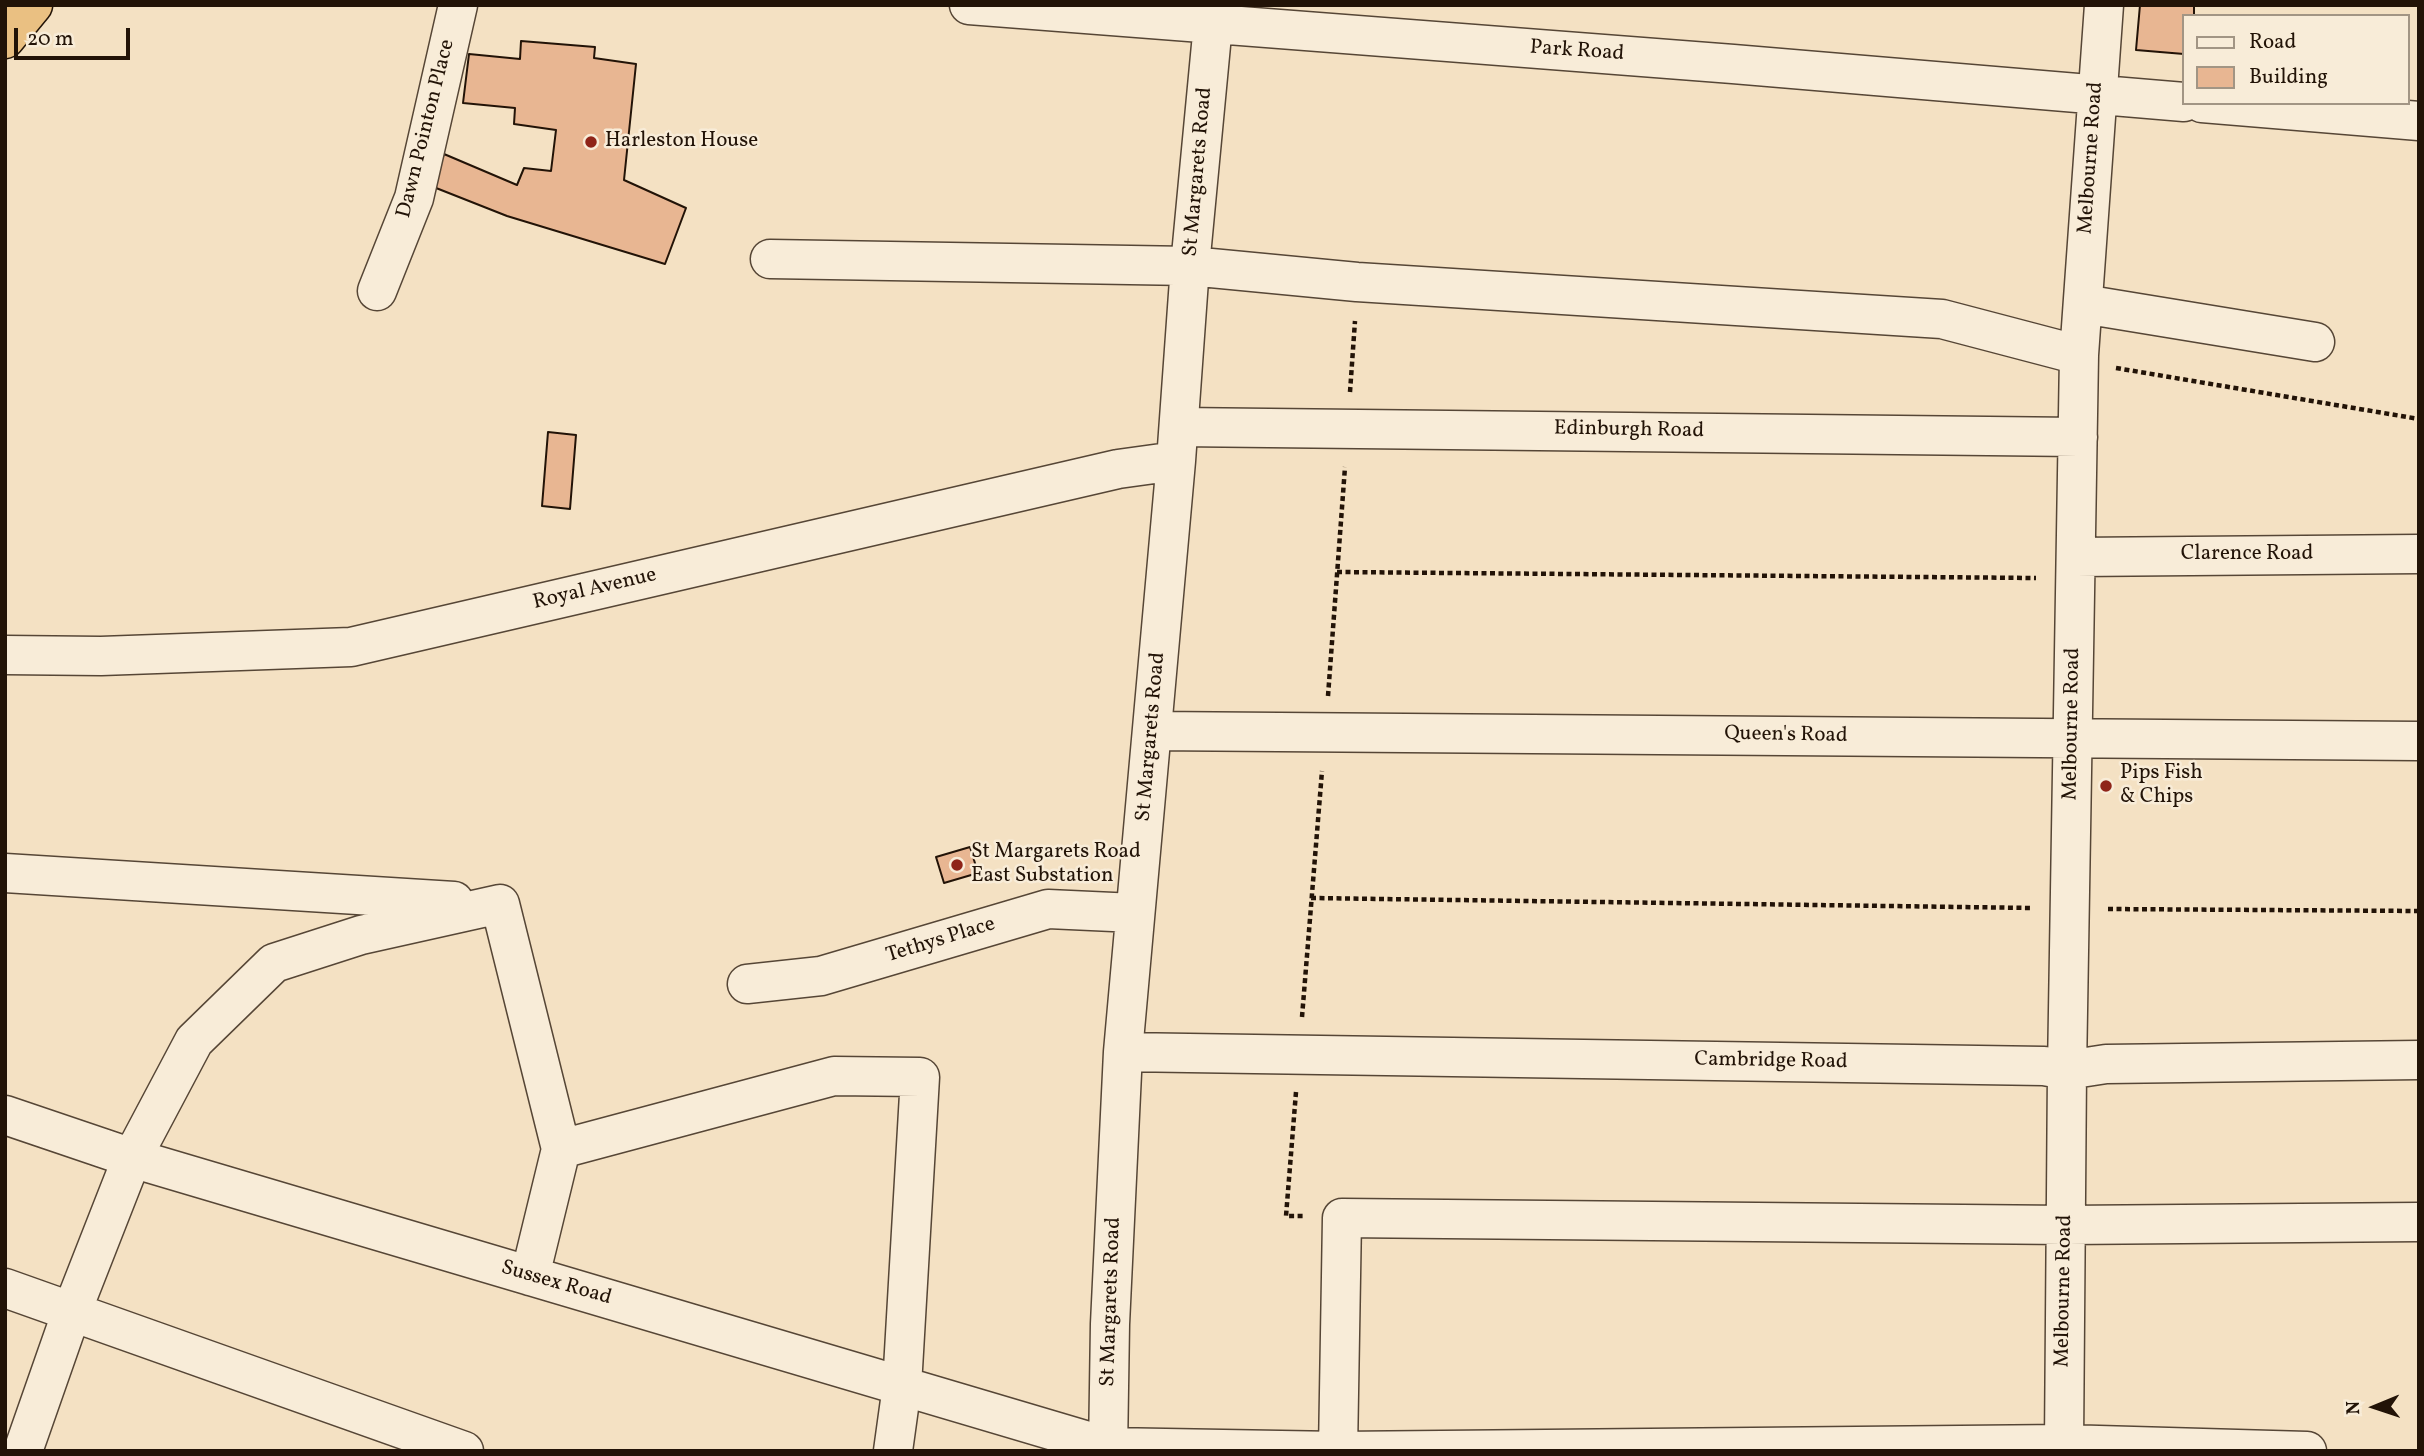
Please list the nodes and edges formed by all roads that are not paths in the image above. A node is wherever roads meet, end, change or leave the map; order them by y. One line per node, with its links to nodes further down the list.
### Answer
1 (33, 5): 6 (highway)
2 (458, 5): 13 (street, Dawn Pointon Place)
3 (969, 5): 5 (street, Park Road)
4 (2104, 5): 7 (street, Melbourne Road)
5 (1227, 18): 7 (street, Park Road); 12 (street, St Margarets Road)
6 (5, 39)
7 (2096, 95): 8 (street, Park Road); 14 (street, Melbourne Road)
8 (2182, 102)
9 (2226, 105): 10 (street)
10 (2419, 121)
11 (770, 259): 12 (street)
12 (1190, 266): 16 (street); 18 (street, St Margarets Road)
13 (377, 291)
14 (2083, 304): 15 (street); 16 (street, Melbourne Road)
15 (2315, 342)
16 (2080, 359): 17 (street, Melbourne Road)
17 (2078, 437): 18 (street, Edinburgh Road); 20 (street, Melbourne Road)
18 (1178, 444): 21 (street, Royal Avenue); 22 (street, St Margarets Road)
19 (2419, 554): 20 (street, Clarence Road)
20 (2076, 567): 23 (street, Melbourne Road)
21 (5, 655)
22 (1152, 730): 23 (street, Queen's Road); 27 (street, St Margarets Road)
23 (2073, 739): 24 (street, Queen's Road); 31 (street, Melbourne Road)
24 (2419, 741)
25 (5, 873): 26 (street)
26 (500, 904): 33 (street); 34 (street)
27 (1135, 913): 28 (street, Tethys Place); 29 (street, St Margarets Road)
28 (747, 984)
29 (1122, 1052): 31 (street, Cambridge Road); 42 (street, St Margarets Road)
30 (2419, 1060): 31 (street, Cambridge Road)
31 (2067, 1070): 36 (street, Melbourne Road)
32 (5, 1115): 34 (street, Sussex Road)
33 (561, 1149): 37 (street); 40 (street)
34 (132, 1158): 37 (street, Sussex Road); 39 (street)
35 (2419, 1222): 36 (street)
36 (2066, 1225): 41 (street, Melbourne Road); 46 (street)
37 (530, 1276): 40 (street, Sussex Road)
38 (5, 1288): 39 (street)
39 (72, 1311): 43 (street); 44 (street)
40 (902, 1386): 42 (street, Sussex Road); 45 (street)
41 (2064, 1444): 46 (street, Sussex Road); 47 (street, Sussex Road)
42 (1108, 1449): 46 (street, Sussex Road)
43 (23, 1451)
44 (464, 1451)
45 (893, 1451)
46 (1338, 1451)
47 (2307, 1451)

